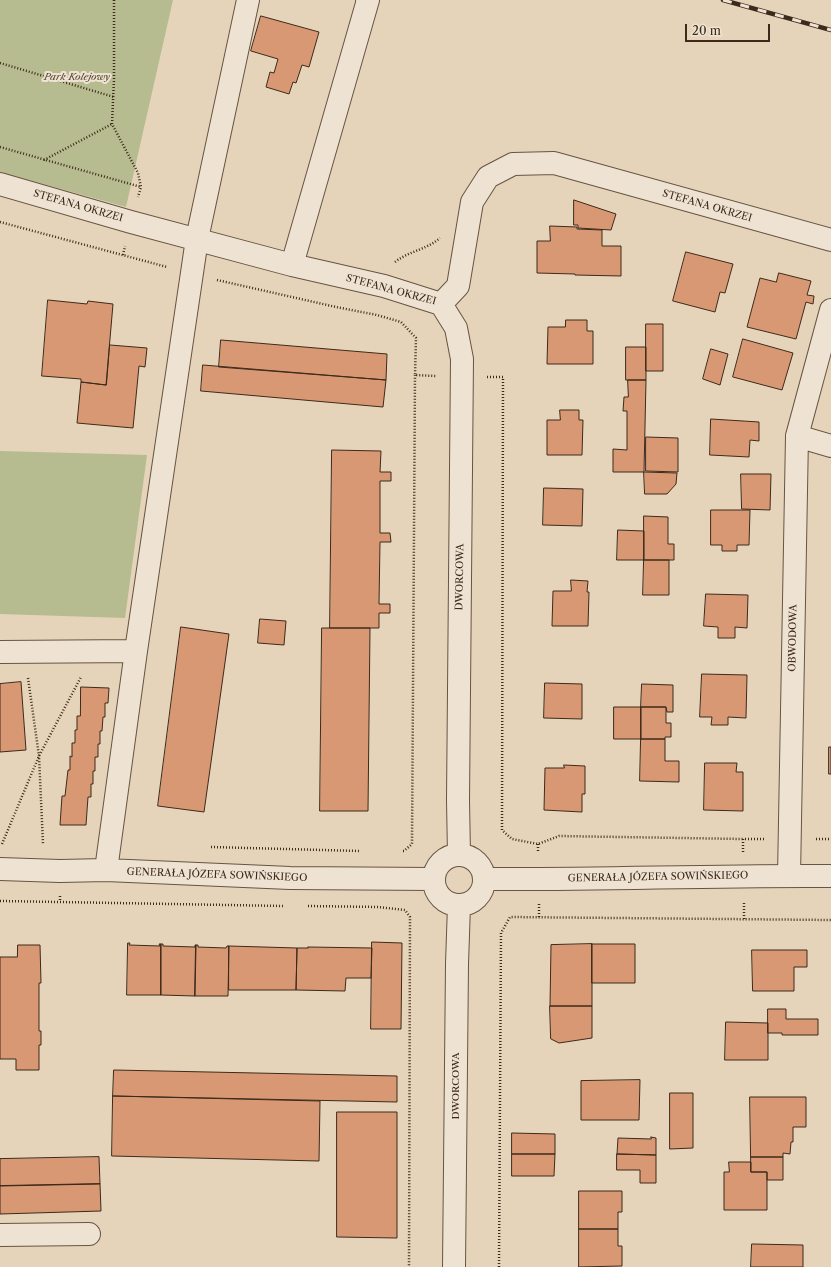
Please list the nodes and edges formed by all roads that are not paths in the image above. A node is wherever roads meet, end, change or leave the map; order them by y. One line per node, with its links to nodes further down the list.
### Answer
1 (248, 0): 4 (street)
2 (367, 0): 6 (street)
3 (0, 184): 4 (street, STEFANA OKRZEI)
4 (197, 239): 6 (street, STEFANA OKRZEI); 11 (street)
5 (831, 240): 7 (street, STEFANA OKRZEI)
6 (292, 265): 7 (street, STEFANA OKRZEI)
7 (441, 304): 13 (street, DWORCOWA)
8 (831, 310): 9 (street, OBWODOWA)
9 (797, 436): 10 (street); 16 (street, OBWODOWA)
10 (831, 446)
11 (136, 651): 12 (street); 15 (street)
12 (0, 652)
13 (459, 855): 18 (street); 19 (street)
14 (0, 869): 15 (street, GENERAŁA JÓZEFA SOWIŃSKIEGO)
15 (106, 870): 18 (street, GENERAŁA JÓZEFA SOWIŃSKIEGO)
16 (789, 876): 17 (street, GENERAŁA JÓZEFA SOWIŃSKIEGO); 19 (street, GENERAŁA JÓZEFA SOWIŃSKIEGO)
17 (831, 876)
18 (433, 878): 20 (street)
19 (484, 879): 20 (street)
20 (459, 905): 23 (street, DWORCOWA)
21 (0, 1234): 22 (street)
22 (89, 1234)
23 (454, 1267)

